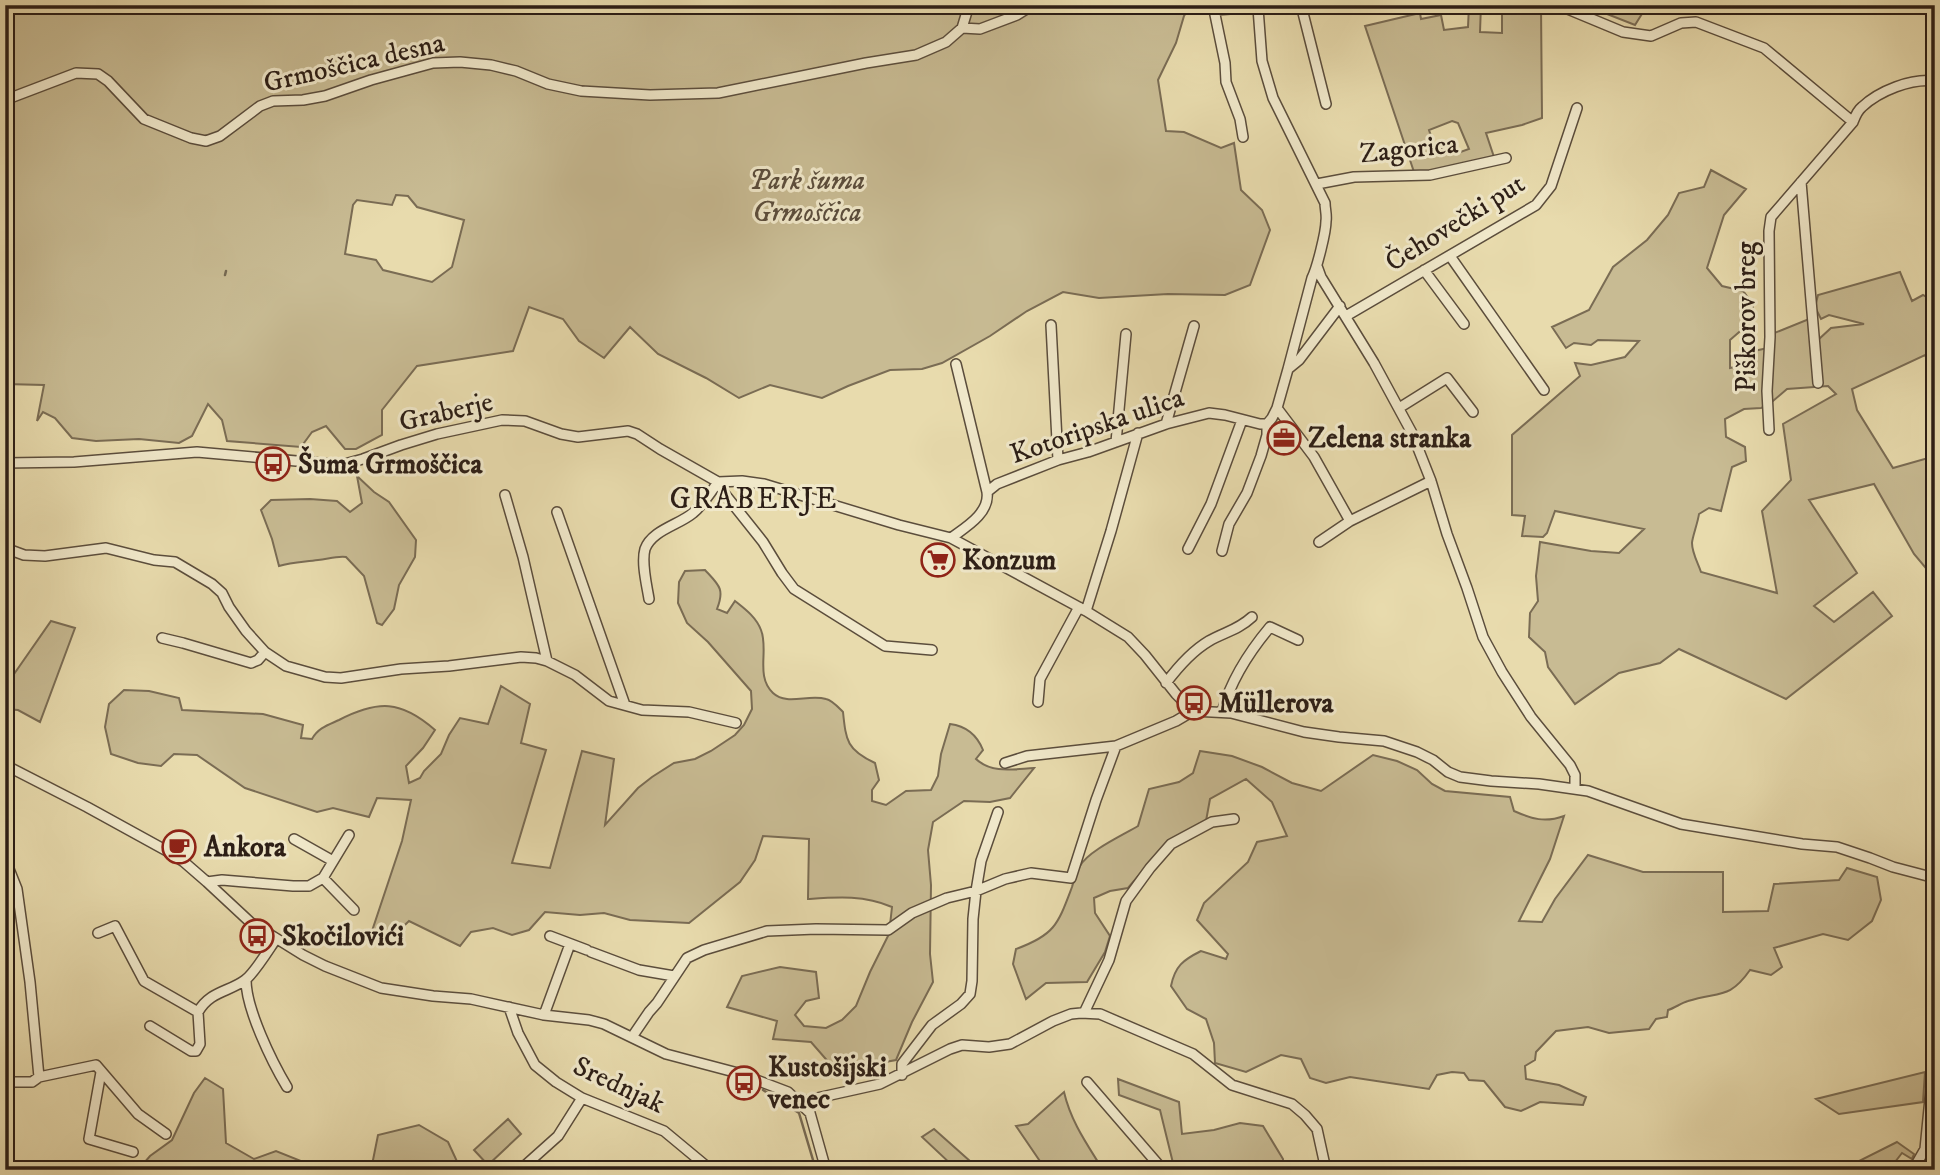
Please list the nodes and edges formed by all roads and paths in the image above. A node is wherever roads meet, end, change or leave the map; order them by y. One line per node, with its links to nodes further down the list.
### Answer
1 (969, 5): 8 (street)
2 (1033, 5): 8 (street)
3 (1293, 5): 7 (street)
4 (1301, 5): 11 (street)
5 (1558, 5): 13 (street)
6 (1214, 8): 7 (street); 14 (street)
7 (1258, 8): 17 (street)
8 (962, 29): 10 (street, Grmoščica desna)
9 (1935, 81): 13 (street, Piškorov breg)
10 (5, 100)
11 (1326, 104)
12 (1577, 108): 18 (street, Čehovečki put)
13 (1853, 122): 16 (street, Piškorov breg)
14 (1243, 137)
15 (1506, 158): 17 (street, Zagorica)
16 (1801, 182): 29 (street); 37 (street, Piškorov breg)
17 (1317, 184): 19 (street)
18 (1450, 256): 20 (street, Čehovečki put); 30 (street)
19 (1317, 266): 21 (street); 28 (street)
20 (1424, 270): 22 (street, Čehovečki put); 23 (street)
21 (1340, 306): 22 (street); 28 (street)
22 (1346, 316): 32 (street)
23 (1464, 324)
24 (1051, 325): 40 (street)
25 (1194, 326): 35 (street)
26 (1126, 334): 39 (street)
27 (956, 364): 44 (street)
28 (1288, 369): 31 (street)
29 (1818, 383)
30 (1544, 390)
31 (1277, 408): 36 (street); 47 (street)
32 (1399, 408): 33 (street); 42 (street)
33 (1473, 412)
34 (1242, 420): 35 (street, Kotoripska ulica); 36 (street, Kotoripska ulica); 51 (street)
35 (1166, 424): 38 (street, Kotoripska ulica)
36 (1267, 424): 52 (street)
37 (1769, 430)
38 (1138, 433): 39 (street, Kotoripska ulica); 54 (street)
39 (1116, 442): 40 (street, Kotoripska ulica)
40 (1058, 460): 44 (street, Kotoripska ulica)
41 (5, 463): 43 (street, Graberje)
42 (1431, 481): 47 (street); 70 (street)
43 (718, 482): 48 (street, Graberje); 53 (street); 58 (street)
44 (987, 492): 48 (street, Kotoripska ulica)
45 (505, 495): 60 (street)
46 (557, 512): 63 (street)
47 (1350, 521): 49 (street)
48 (951, 538): 54 (street, Graberje)
49 (1319, 542)
50 (5, 548): 59 (street)
51 (1188, 550)
52 (1222, 551)
53 (649, 599)
54 (1082, 609): 61 (street, Graberje); 62 (street)
55 (1252, 617): 61 (street)
56 (162, 638): 59 (street)
57 (1298, 640): 65 (street)
58 (932, 650)
59 (265, 652): 60 (street)
60 (547, 661): 63 (street)
61 (1166, 683): 64 (street, Graberje)
62 (1038, 702)
63 (625, 705): 66 (street)
64 (1193, 711): 65 (street); 67 (street)
65 (1222, 712): 70 (street)
66 (736, 723)
67 (1116, 746): 68 (street); 80 (street)
68 (1005, 763)
69 (5, 765): 79 (street)
70 (1575, 788): 78 (street)
71 (998, 812): 80 (street)
72 (1234, 819): 90 (street)
73 (349, 835): 75 (street)
74 (294, 839): 75 (street)
75 (333, 861): 77 (street)
76 (5, 866): 97 (street)
77 (323, 878): 79 (street); 81 (street)
78 (1935, 878)
79 (208, 882): 84 (street)
80 (976, 891): 86 (street); 96 (street)
81 (354, 910)
82 (98, 933): 89 (street)
83 (550, 936): 85 (street)
84 (276, 939): 87 (street); 88 (street)
85 (570, 944): 86 (street); 91 (street)
86 (674, 975): 93 (street)
87 (246, 980): 89 (street); 100 (street)
88 (509, 1007): 91 (street); 101 (street, Srednjak)
89 (198, 1012): 92 (street)
90 (1084, 1013): 96 (street); 110 (street)
91 (544, 1015): 93 (street)
92 (150, 1026)
93 (632, 1037): 102 (street)
94 (1935, 1048): 111 (street)
95 (101, 1072): 97 (street); 103 (street); 104 (street)
96 (902, 1075): 102 (street)
97 (38, 1077): 98 (street)
98 (5, 1082)
99 (1087, 1082): 109 (street)
100 (287, 1087)
101 (582, 1098): 105 (street, Srednjak); 106 (street)
102 (799, 1102): 108 (street)
103 (166, 1134)
104 (132, 1152)
105 (701, 1165): 107 (street, Srednjak)
106 (520, 1170)
107 (711, 1170)
108 (826, 1170)
109 (1163, 1170)
110 (1326, 1170)
111 (1913, 1170)

